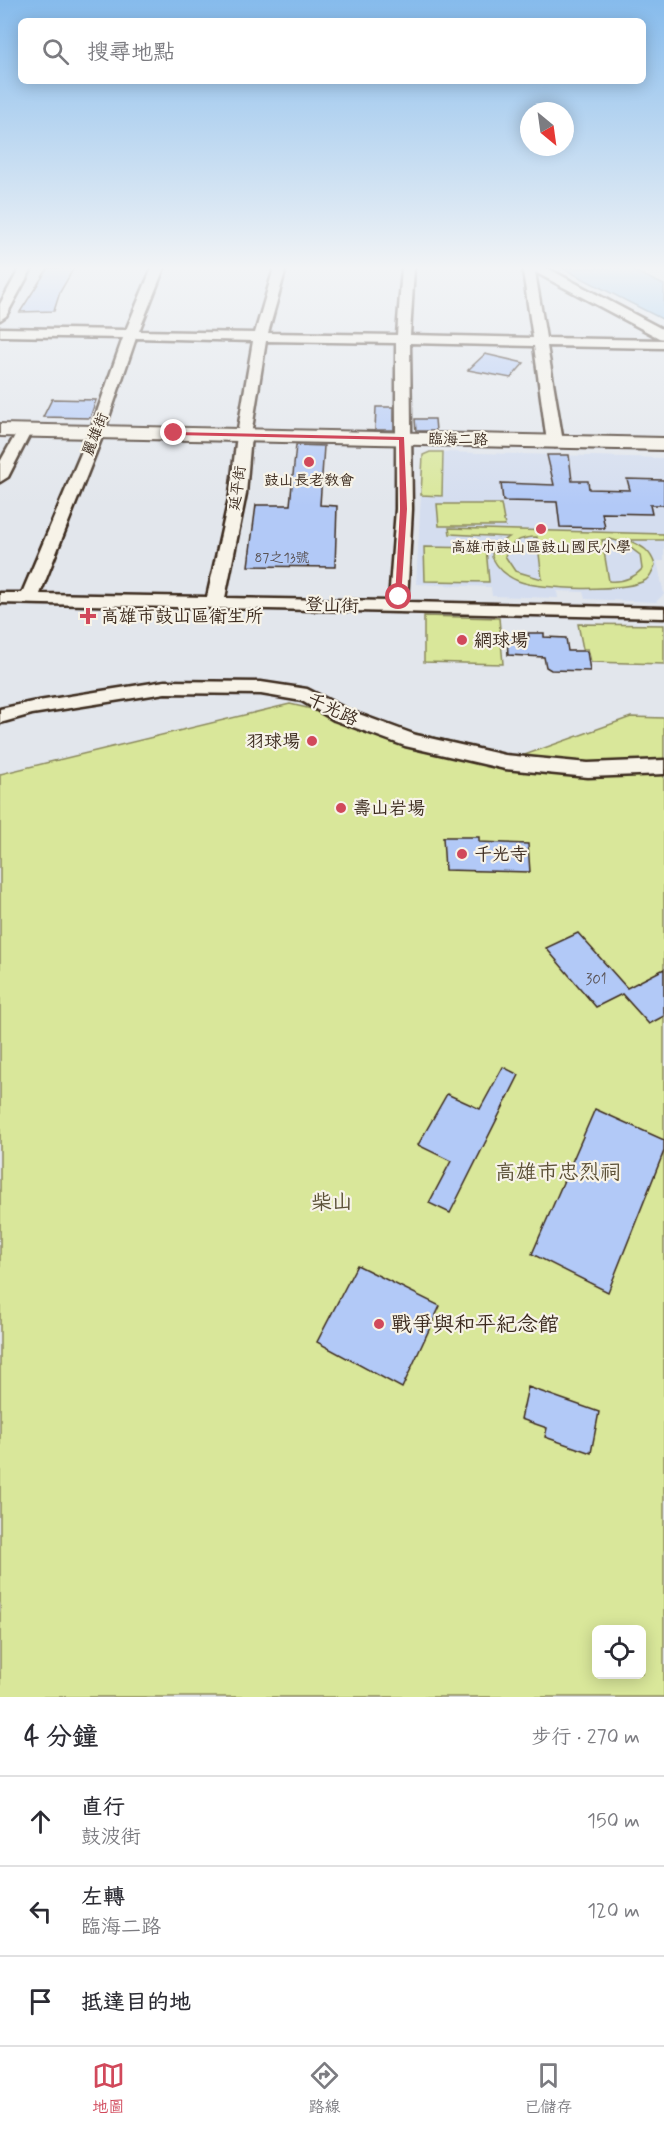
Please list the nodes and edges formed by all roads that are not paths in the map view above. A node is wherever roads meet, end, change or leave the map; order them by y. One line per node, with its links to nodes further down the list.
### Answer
1 (126, 347): 7 (street, 麗雄街)
2 (258, 347): 8 (street, 延平街)
3 (403, 347): 9 (street)
4 (542, 347): 10 (street)
5 (0, 430): 6 (street, 臨海二路)
6 (25, 430): 7 (street, 臨海二路); 12 (street)
7 (97, 432): 8 (street, 臨海二路); 14 (street, 麗雄街)
8 (244, 435): 9 (street, 臨海二路); 15 (street, 延平街)
9 (402, 438): 10 (street, 臨海二路); 16 (street)
10 (555, 442): 11 (street, 臨海二路)
11 (664, 444)
12 (0, 477)
13 (0, 598): 14 (street, 登山街)
14 (29, 598): 15 (street, 登山街)
15 (215, 601): 16 (street, 登山街)
16 (398, 606): 17 (street, 登山街)
17 (664, 613)
18 (0, 716): 19 (street, 千光路)
19 (664, 767)

